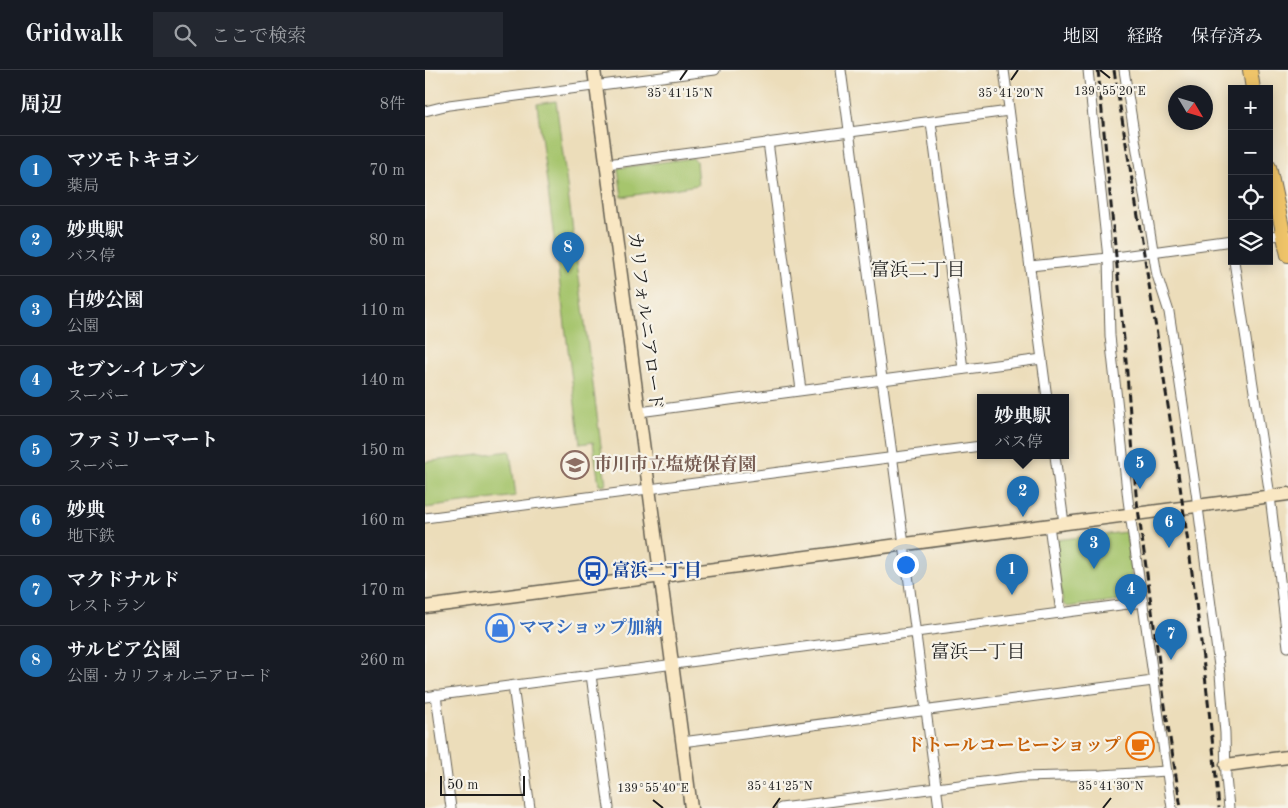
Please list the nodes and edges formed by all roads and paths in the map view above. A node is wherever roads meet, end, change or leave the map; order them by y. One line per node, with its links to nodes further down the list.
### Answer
1 (594, 70): 8 (street, カリフォルニアロード)
2 (715, 70): 8 (street)
3 (841, 70): 13 (street)
4 (1004, 70): 11 (street)
5 (1089, 70): 21 (street)
6 (1124, 70): 19 (street)
7 (1250, 70): 9 (main road)
8 (597, 85): 10 (street); 15 (street, カリフォルニアロード)
9 (1252, 85)
10 (425, 111)
11 (1009, 111): 12 (street); 23 (street)
12 (931, 122): 13 (street); 25 (street)
13 (850, 132): 14 (street); 26 (street)
14 (768, 142): 15 (street); 27 (street)
15 (607, 164): 29 (street, カリフォルニアロード)
16 (1270, 175): 17 (main road)
17 (1280, 235): 20 (main road)
18 (1228, 243): 19 (street)
19 (1153, 252): 21 (street); 36 (street)
20 (1288, 255)
21 (1108, 258): 23 (street); 37 (street)
22 (1236, 265): 35 (street)
23 (1030, 266): 24 (street)
24 (1042, 359): 25 (street); 28 (street)
25 (963, 369): 26 (street)
26 (883, 380): 27 (street); 31 (street)
27 (801, 390): 29 (street)
28 (1046, 394)
29 (639, 412): 33 (street, カリフォルニアロード)
30 (977, 446): 31 (street)
31 (893, 457): 33 (street); 41 (street)
32 (1055, 459): 39 (street)
33 (649, 489): 38 (street); 42 (street, カリフォルニアロード)
34 (1288, 494): 35 (street)
35 (1270, 496): 36 (street); 47 (street)
36 (1198, 506): 37 (street); 57 (street)
37 (1130, 514): 39 (street); 43 (street)
38 (425, 518)
39 (1064, 523): 40 (street)
40 (1049, 525): 41 (street); 45 (street)
41 (904, 544): 42 (street); 46 (street)
42 (661, 576): 44 (street); 48 (street, カリフォルニアロード)
43 (1143, 602): 45 (street); 50 (street)
44 (425, 607)
45 (1061, 612): 46 (street)
46 (915, 632): 48 (street); 54 (street)
47 (1288, 647)
48 (672, 664): 49 (street); 55 (street, カリフォルニアロード)
49 (591, 675): 51 (street); 62 (street)
50 (1153, 681): 54 (street); 58 (street)
51 (513, 686): 52 (street); 61 (street)
52 (435, 696): 53 (street); 60 (street)
53 (425, 697)
54 (926, 710): 55 (street); 59 (street)
55 (682, 742): 63 (street, カリフォルニアロード)
56 (1288, 757): 57 (street)
57 (1226, 765): 67 (street)
58 (1167, 771): 59 (street); 66 (street)
59 (936, 788): 64 (street); 65 (street)
60 (451, 808)
61 (530, 808)
62 (609, 808)
63 (691, 808)
64 (781, 808)
65 (939, 808)
66 (1172, 808)
67 (1229, 808)

